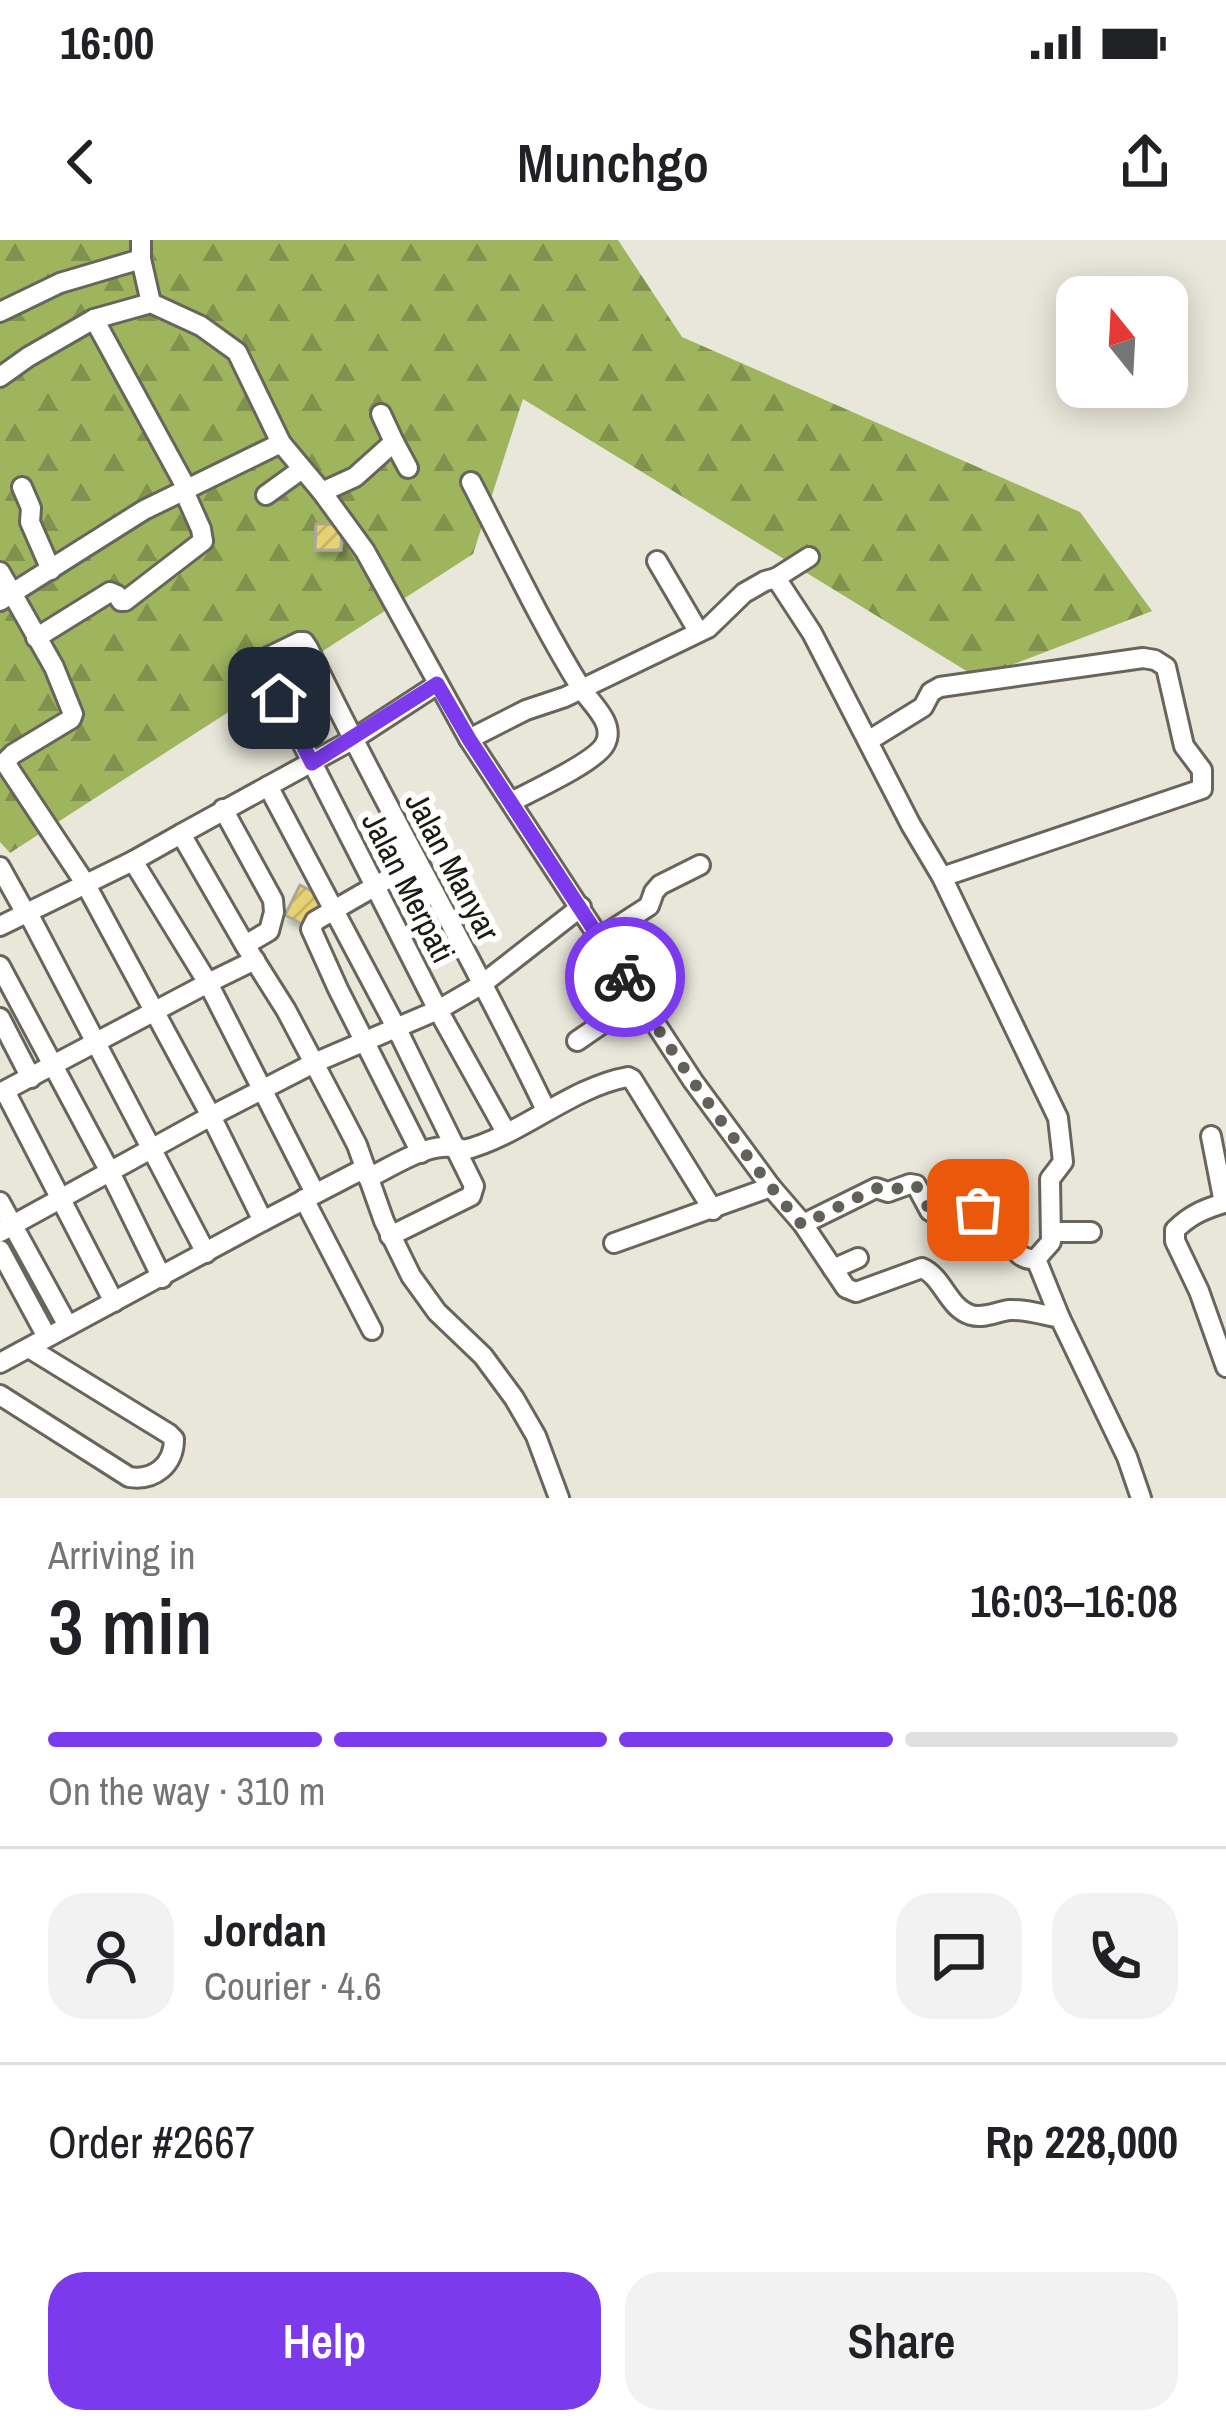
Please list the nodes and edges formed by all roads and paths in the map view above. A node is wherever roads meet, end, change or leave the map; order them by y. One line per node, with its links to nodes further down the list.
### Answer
1 (141, 249): 2 (street); 3 (street)
2 (151, 303): 4 (street); 8 (street)
3 (0, 312)
4 (94, 319): 5 (street); 13 (street)
5 (0, 377)
6 (381, 414): 7 (street)
7 (394, 442): 9 (street); 14 (street)
8 (281, 443): 10 (street); 13 (street)
9 (408, 468)
10 (302, 469): 14 (street); 15 (street)
11 (471, 482): 26 (street)
12 (22, 487): 18 (street)
13 (186, 490): 18 (street); 23 (street)
14 (322, 492): 25 (street)
15 (266, 495)
16 (809, 557): 20 (street)
17 (657, 561): 22 (street)
18 (51, 570): 21 (street)
19 (0, 572): 21 (street)
20 (776, 578): 22 (street); 29 (street)
21 (6, 598): 23 (street)
22 (698, 631): 26 (street)
23 (36, 638): 40 (street)
24 (308, 648): 28 (street, Jalan Manyar); 30 (street, Jalan Merpati)
25 (437, 684): 27 (street); 28 (street)
26 (581, 689): 27 (street); 32 (street)
27 (469, 739): 32 (street)
28 (352, 740): 30 (street); 36 (street, Jalan Manyar)
29 (868, 741): 39 (street); 39 (street)
30 (312, 763): 31 (street); 41 (street, Jalan Merpati)
31 (268, 786): 33 (street); 43 (street)
32 (511, 802): 42 (street)
33 (223, 809): 34 (street); 47 (street)
34 (182, 833): 35 (street); 47 (street)
35 (133, 861): 40 (street); 49 (street)
36 (417, 862): 41 (street); 50 (street, Jalan Manyar)
37 (700, 865): 46 (street)
38 (0, 867): 44 (street)
39 (942, 877): 82 (street)
40 (86, 883): 44 (street); 53 (street)
41 (377, 887): 43 (street); 52 (street, Jalan Merpati)
42 (581, 907): 46 (street); 50 (street)
43 (336, 911): 55 (street); 58 (street)
44 (26, 912): 45 (street); 57 (street)
45 (2, 919)
46 (601, 937): 51 (street)
47 (250, 952): 49 (street); 59 (street)
48 (0, 966): 60 (street)
49 (208, 983): 53 (street); 62 (street)
50 (481, 985): 52 (street); 64 (street, Jalan Manyar)
51 (638, 999): 56 (street); 73 (street)
52 (438, 1010): 55 (street); 66 (street, Jalan Merpati)
53 (155, 1011): 57 (street); 65 (street)
54 (0, 1018): 61 (street)
55 (397, 1029): 58 (street); 68 (street)
56 (577, 1041)
57 (96, 1043): 60 (street); 69 (street)
58 (365, 1043): 59 (street); 70 (street)
59 (314, 1064): 62 (street); 72 (street)
60 (53, 1066): 61 (street); 71 (street)
61 (31, 1078): 63 (street)
62 (263, 1089): 65 (street); 74 (street)
63 (3, 1092): 75 (street)
64 (544, 1112): 66 (street); 78 (street)
65 (212, 1116): 69 (street); 79 (street)
66 (506, 1132): 68 (street)
67 (1211, 1136): 77 (street)
68 (454, 1146): 70 (street); 84 (street)
69 (153, 1148): 71 (street); 87 (street)
70 (421, 1153): 72 (street)
71 (109, 1170): 75 (street); 91 (street)
72 (366, 1173): 74 (street); 84 (street)
73 (771, 1187): 78 (street); 80 (street)
74 (310, 1196): 79 (street); 95 (street)
75 (60, 1199): 81 (street); 92 (street)
76 (0, 1202): 81 (street)
77 (1225, 1202): 99 (street)
78 (712, 1210): 85 (street)
79 (263, 1221): 87 (street)
80 (802, 1225): 89 (street); 90 (street)
81 (6, 1228): 94 (street)
82 (1052, 1232): 83 (street); 89 (street)
83 (1090, 1232)
84 (390, 1236): 101 (street)
85 (614, 1243)
86 (0, 1250): 96 (street)
87 (206, 1252): 91 (street)
88 (858, 1258): 90 (street)
89 (1036, 1259): 93 (street)
90 (832, 1269): 93 (street)
91 (162, 1278): 92 (street)
92 (114, 1302): 94 (street)
93 (1060, 1318): 102 (street)
94 (68, 1326): 96 (street)
95 (372, 1330)
96 (47, 1337): 97 (street)
97 (28, 1348): 98 (street); 100 (street)
98 (0, 1364)
99 (1226, 1367)
100 (0, 1395)
101 (559, 1498)
102 (1141, 1498)

